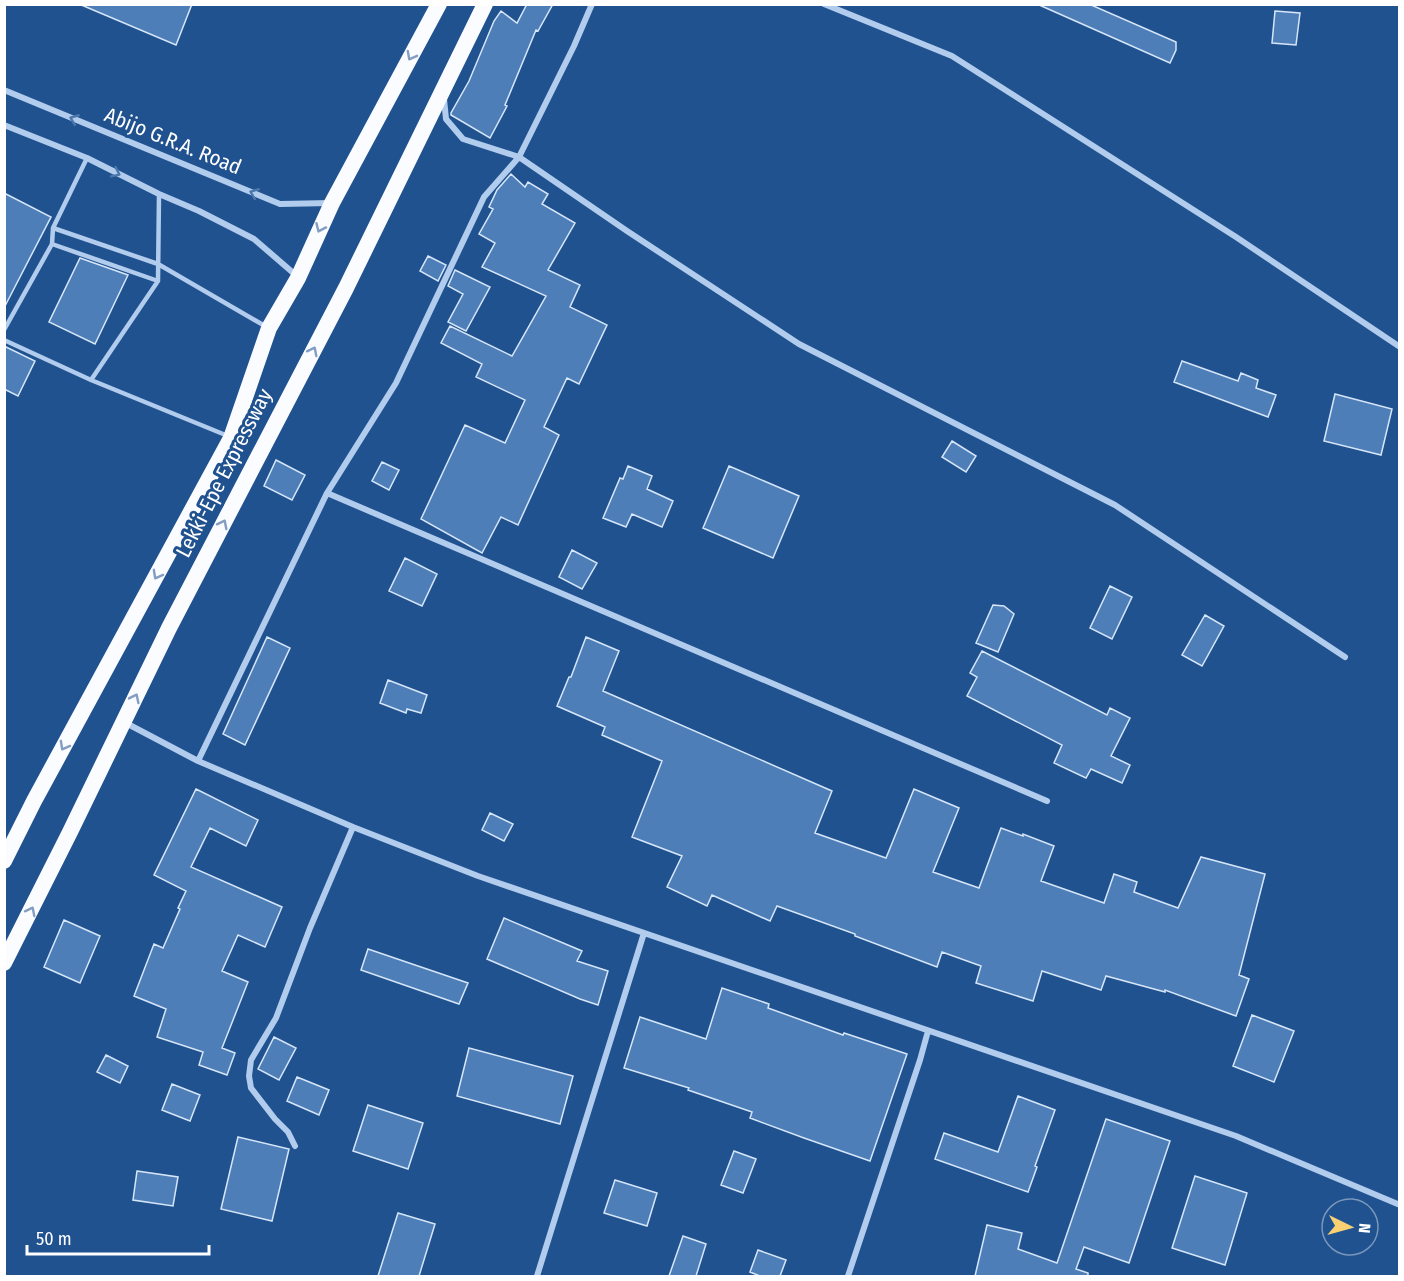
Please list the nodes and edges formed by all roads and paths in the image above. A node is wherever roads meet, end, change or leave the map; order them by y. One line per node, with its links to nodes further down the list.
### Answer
1 (439, 4): 11 (highway, Lekki-Epe Expressway, one-way to 11)
2 (485, 4): 5 (highway, Lekki-Epe Expressway)
3 (592, 4): 8 (street)
4 (824, 4): 20 (street)
5 (444, 87): 8 (street); 25 (highway, Lekki-Epe Expressway, one-way to 5)
6 (4, 90): 11 (street, Abijo G.R.A. Road, one-way to 6)
7 (4, 125): 9 (street)
8 (519, 157): 23 (street); 24 (street)
9 (87, 158): 10 (street, one-way to 10); 12 (lane)
10 (159, 194): 14 (lane); 15 (street)
11 (332, 202): 15 (highway, Lekki-Epe Expressway, one-way to 15)
12 (53, 228): 13 (lane); 14 (lane)
13 (52, 244): 16 (lane); 18 (lane)
14 (158, 264): 16 (lane); 17 (lane)
15 (298, 278): 17 (highway, Lekki-Epe Expressway)
16 (158, 280): 21 (lane)
17 (269, 328): 22 (highway, Lekki-Epe Expressway)
18 (4, 330)
19 (4, 340): 21 (lane)
20 (1400, 347)
21 (91, 380): 22 (lane)
22 (231, 438): 29 (highway, Lekki-Epe Expressway, one-way to 29)
23 (327, 493): 26 (street); 27 (street)
24 (1345, 657)
25 (124, 722): 26 (street); 31 (highway, Lekki-Epe Expressway, one-way to 25)
26 (198, 761): 28 (street)
27 (1047, 801)
28 (353, 827): 30 (street); 33 (street)
29 (4, 861)
30 (644, 933): 32 (street); 35 (street)
31 (4, 963)
32 (928, 1031): 34 (street); 36 (street)
33 (295, 1146)
34 (1400, 1205)
35 (537, 1276)
36 (848, 1276)

